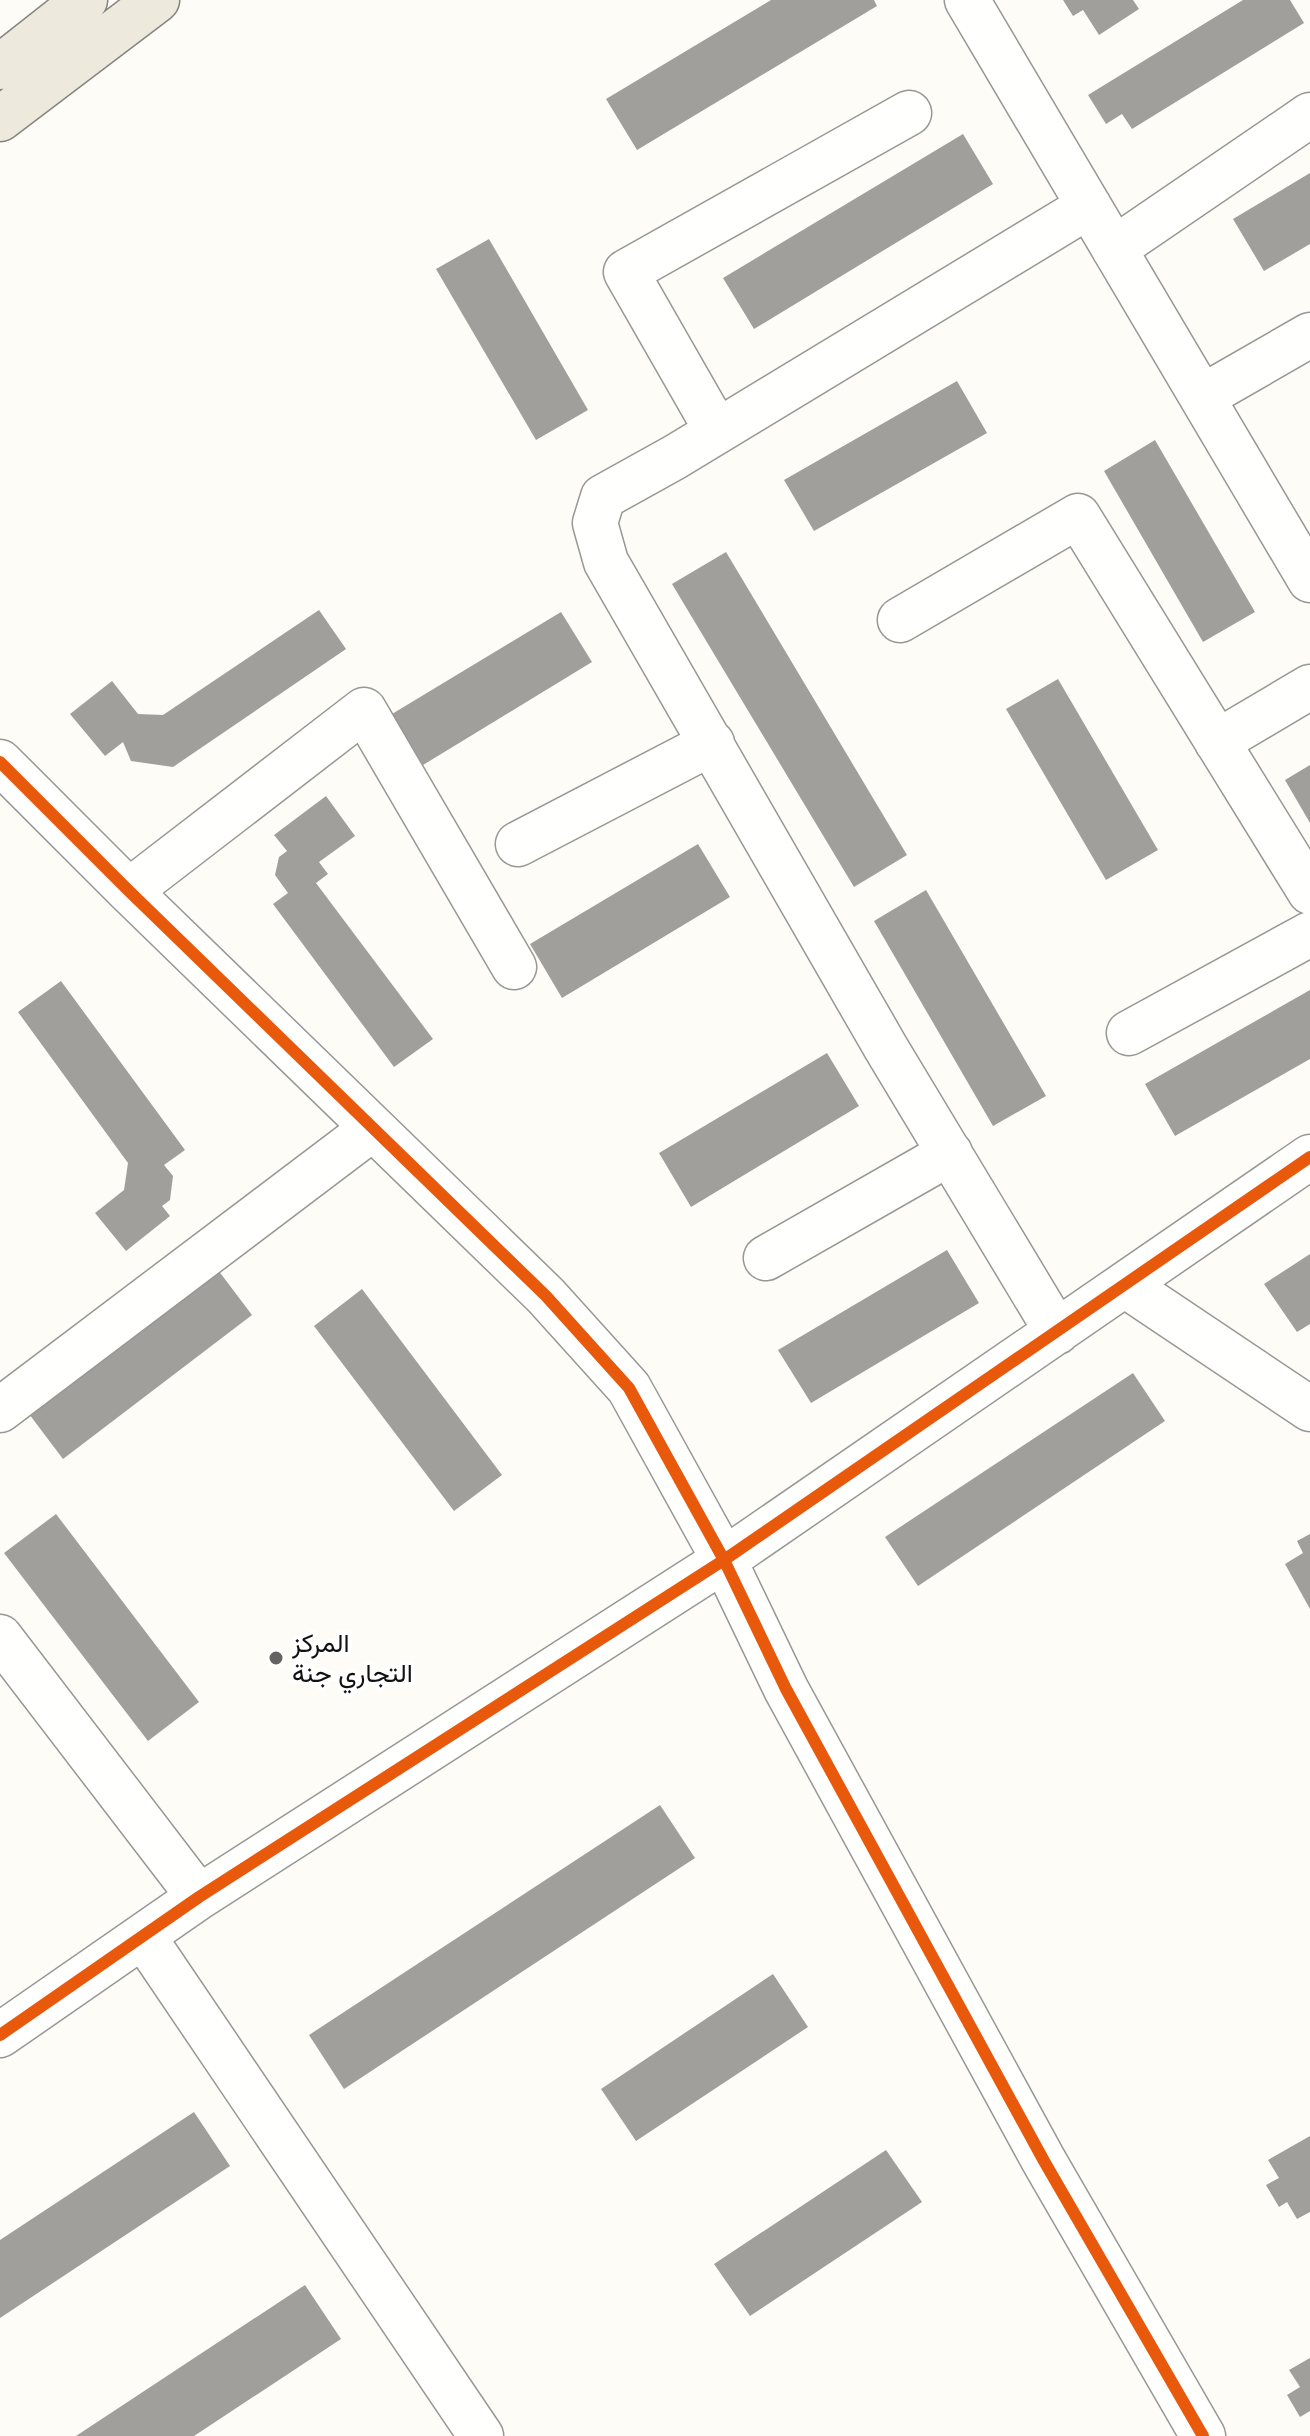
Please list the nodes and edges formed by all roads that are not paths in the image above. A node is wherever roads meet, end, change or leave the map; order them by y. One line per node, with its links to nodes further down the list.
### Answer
1 (85, 0): 4 (main road)
2 (157, 0): 7 (main road)
3 (967, 0): 8 (street)
4 (0, 67)
5 (909, 113): 12 (street)
6 (1310, 115): 9 (street)
7 (0, 119)
8 (1089, 206): 9 (street); 12 (street)
9 (1114, 249): 11 (street)
10 (1310, 335): 11 (street)
11 (1202, 397): 13 (street)
12 (717, 431): 17 (street)
13 (1310, 580)
14 (900, 620): 16 (street)
15 (1310, 687): 16 (street)
16 (1217, 742): 21 (street)
17 (712, 743): 19 (street); 26 (street)
18 (0, 762): 20 (street)
19 (518, 844)
20 (129, 891): 23 (street); 25 (street)
21 (1310, 892)
22 (1310, 934): 24 (street)
23 (514, 967)
24 (1129, 1033)
25 (373, 1128): 32 (street); 33 (street)
26 (950, 1153): 28 (street); 30 (street)
27 (1310, 1157): 29 (street)
28 (766, 1258)
29 (1125, 1285): 30 (street); 31 (street)
30 (1057, 1332): 33 (street)
31 (1310, 1409)
32 (0, 1410)
33 (724, 1560): 35 (street); 39 (street)
34 (0, 1637): 35 (street)
35 (199, 1897): 36 (street)
36 (143, 1936): 37 (street); 38 (street)
37 (0, 2035)
38 (481, 2436)
39 (1203, 2436)

